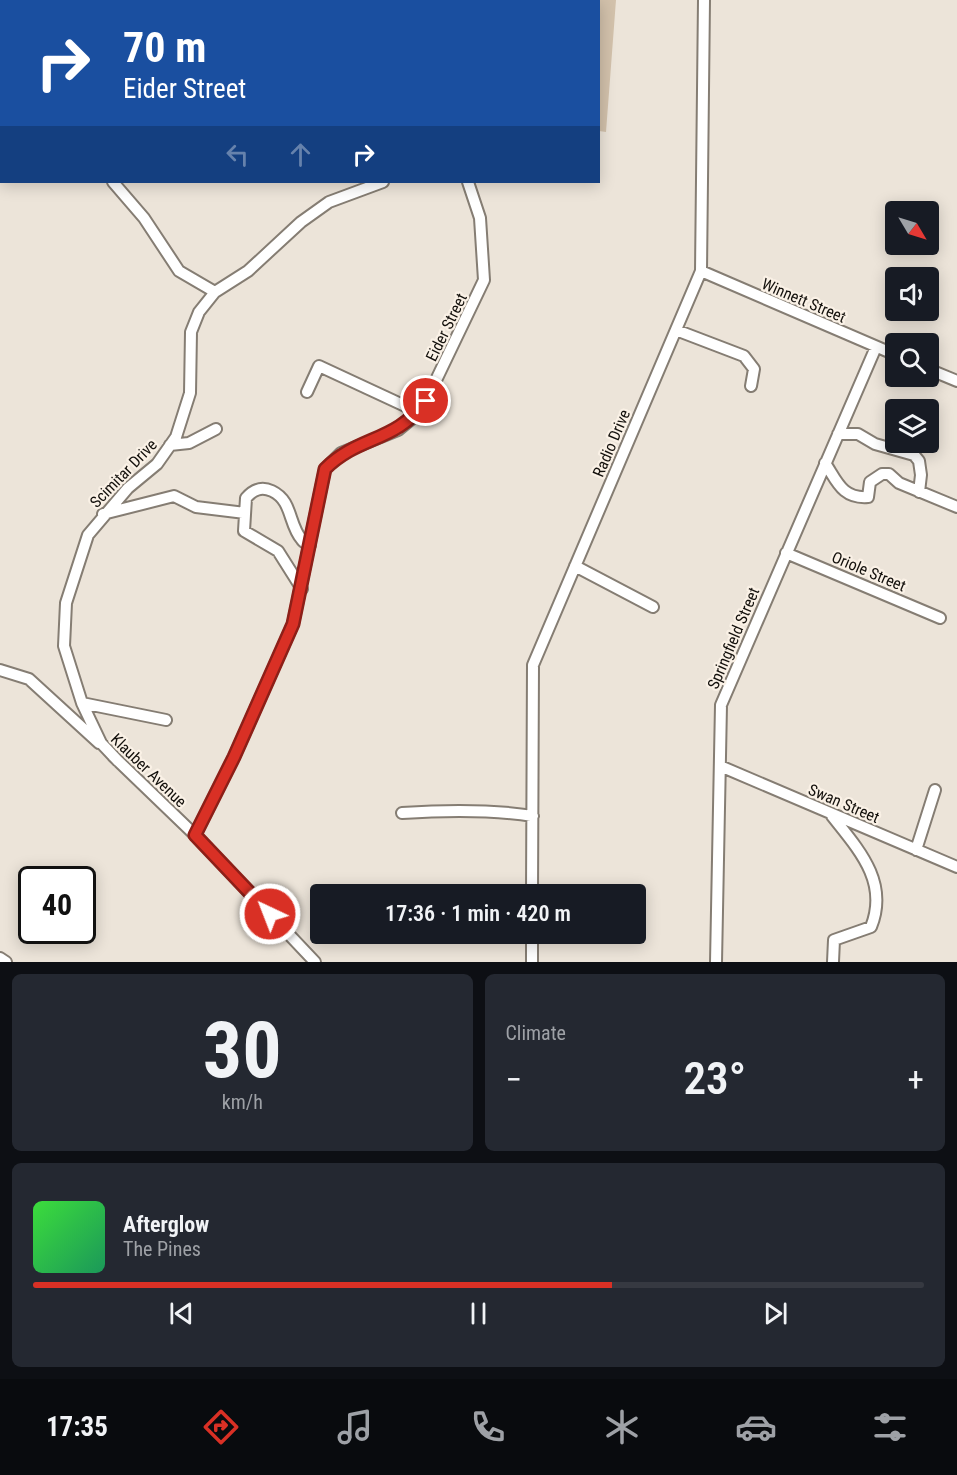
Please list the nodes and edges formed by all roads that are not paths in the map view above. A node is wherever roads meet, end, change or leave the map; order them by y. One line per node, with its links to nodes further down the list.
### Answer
1 (704, 0): 5 (street, Radio Drive)
2 (114, 183): 6 (street)
3 (380, 183): 6 (street, Scimitar Drive)
4 (468, 183): 14 (street, Eider Street)
5 (701, 271): 7 (street, Radio Drive); 8 (street, Winnett Street)
6 (215, 292): 17 (street, Scimitar Drive)
7 (676, 330): 12 (street); 25 (street, Radio Drive)
8 (876, 347): 9 (street, Winnett Street); 16 (street, Springfield Street)
9 (885, 351)
10 (939, 374): 11 (street)
11 (957, 381)
12 (751, 386)
13 (307, 392): 14 (street)
14 (418, 412): 23 (street, Eider Street)
15 (216, 429): 17 (street)
16 (838, 434): 18 (street, Springfield Street); 19 (street)
17 (170, 445): 22 (street, Scimitar Drive)
18 (825, 463): 19 (street); 24 (street, Springfield Street)
19 (919, 492): 20 (street)
20 (957, 507)
21 (245, 513): 22 (street); 23 (street); 26 (street)
22 (103, 514): 30 (street, Scimitar Drive)
23 (310, 545): 26 (street, Eider Street)
24 (786, 553): 28 (street, Oriole Street); 33 (street, Springfield Street)
25 (575, 566): 27 (street); 37 (street, Radio Drive)
26 (302, 589): 38 (street, Eider Street)
27 (654, 607)
28 (940, 618)
29 (0, 670): 32 (street, Klauber Avenue)
30 (82, 703): 31 (street); 32 (street, Scimitar Drive)
31 (166, 720)
32 (118, 761): 38 (street, Klauber Avenue)
33 (720, 766): 36 (street, Swan Street); 47 (street, Springfield Street)
34 (935, 790): 39 (street)
35 (402, 813): 37 (street)
36 (830, 813): 39 (street, Swan Street); 48 (street)
37 (532, 816): 41 (street, Radio Drive)
38 (195, 835): 45 (street, Klauber Avenue)
39 (916, 850): 40 (street, Swan Street)
40 (957, 867)
41 (532, 884)
42 (532, 944): 46 (street)
43 (0, 958): 44 (street)
44 (6, 962)
45 (315, 962)
46 (532, 962)
47 (716, 962)
48 (833, 962)

